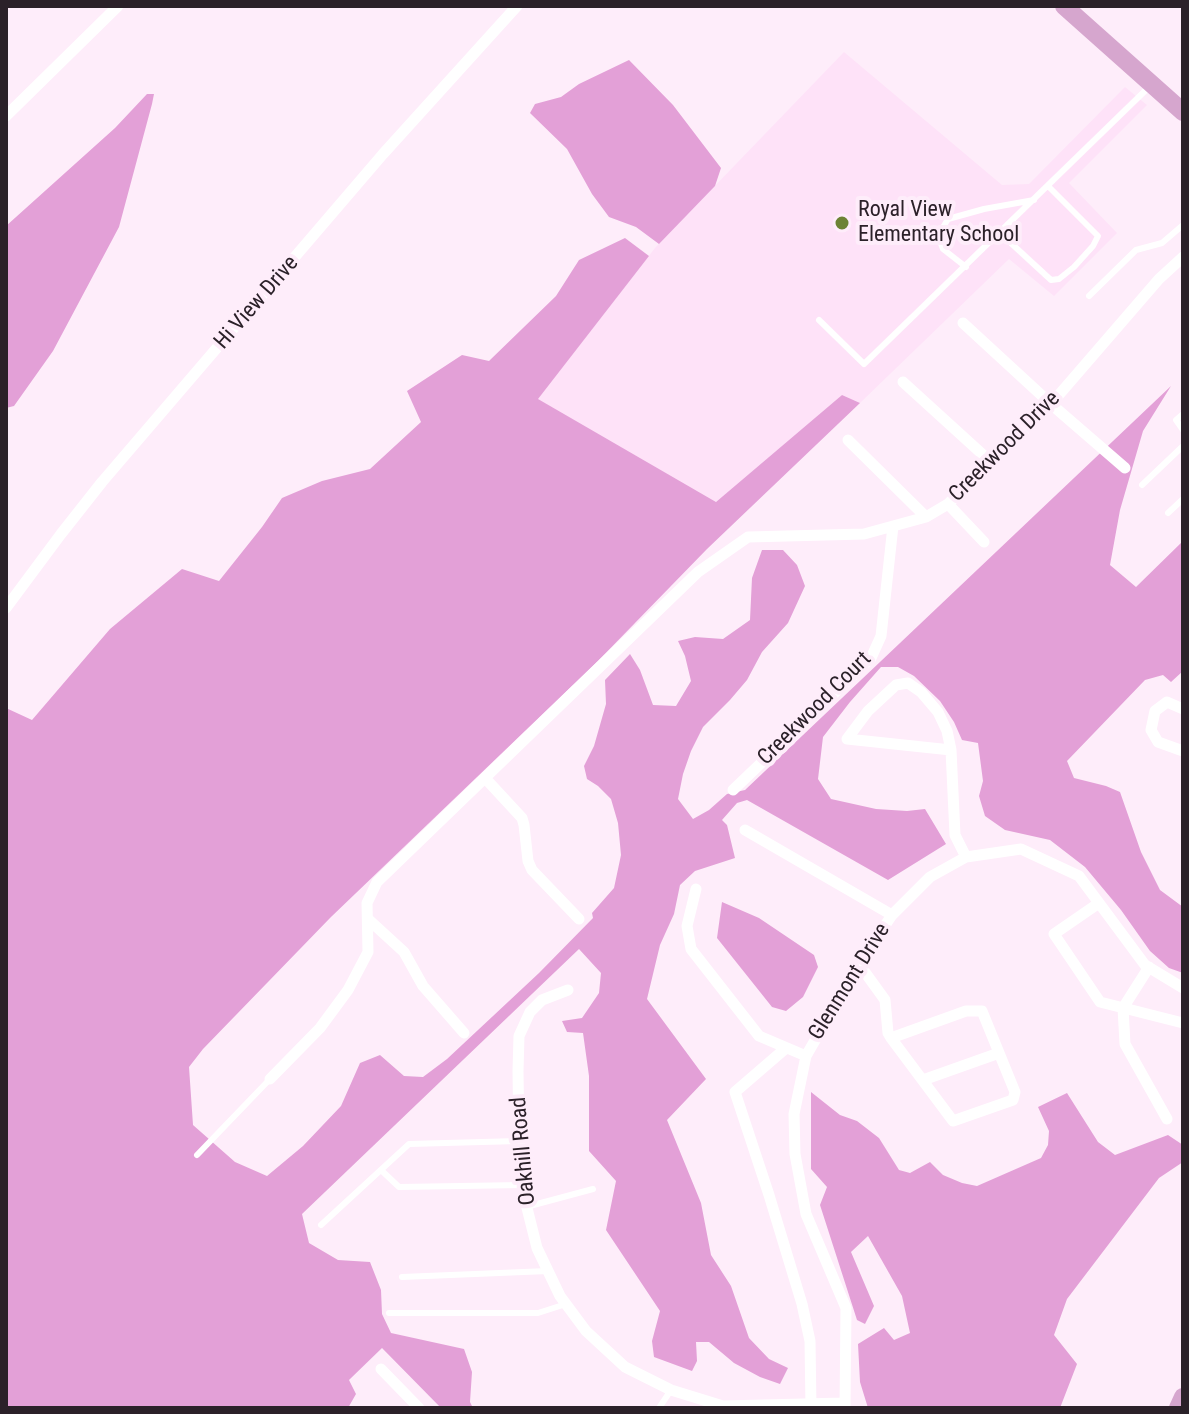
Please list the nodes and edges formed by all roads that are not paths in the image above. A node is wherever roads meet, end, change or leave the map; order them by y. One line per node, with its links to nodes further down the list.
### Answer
1 (118, 6): 6 (street)
2 (517, 6): 31 (street, Hi View Drive)
3 (1064, 6): 4 (main road)
4 (1152, 84): 5 (main road); 7 (lane)
5 (1183, 112)
6 (6, 116)
7 (1048, 186): 8 (lane); 10 (lane)
8 (1034, 200): 10 (lane); 12 (lane)
9 (1183, 225): 13 (lane)
10 (1000, 233): 12 (lane)
11 (1183, 257): 17 (street, Creekwood Drive)
12 (966, 267): 14 (lane)
13 (1089, 296)
14 (819, 320)
15 (963, 323): 17 (street)
16 (903, 382): 22 (street)
17 (1051, 404): 22 (street, Creekwood Drive); 23 (street)
18 (1183, 414): 19 (lane)
19 (1183, 430)
20 (848, 440): 28 (street)
21 (1183, 446): 24 (lane)
22 (992, 463): 26 (street, Creekwood Drive)
23 (1125, 468)
24 (1142, 485)
25 (1183, 499): 27 (lane)
26 (948, 504): 28 (street, Creekwood Drive); 30 (street)
27 (1168, 513)
28 (926, 517): 29 (street, Creekwood Drive)
29 (893, 526): 35 (street, Creekwood Drive); 36 (street, Creekwood Court)
30 (984, 542)
31 (6, 608)
32 (1183, 709): 34 (street)
33 (951, 750): 33 (street); 38 (street)
34 (1183, 751)
35 (485, 778): 42 (street, Creekwood Drive); 43 (street)
36 (733, 790)
37 (745, 830): 41 (street)
38 (966, 857): 40 (street, Glenmont Drive); 41 (street, Glenmont Drive)
39 (696, 889): 52 (street)
40 (1099, 903): 45 (street, Glenmont Drive); 48 (street)
41 (892, 915): 44 (street, Glenmont Drive)
42 (368, 919): 50 (street); 55 (street, Creekwood Drive)
43 (579, 919)
44 (859, 964): 51 (street); 54 (street, Glenmont Drive)
45 (1149, 967): 46 (street, Glenmont Drive); 48 (street)
46 (1183, 988)
47 (568, 990): 58 (street, Oakhill Road)
48 (1123, 1008): 49 (street); 57 (street)
49 (1183, 1023)
50 (464, 1033)
51 (891, 1038): 53 (street); 56 (street)
52 (786, 1048): 54 (street); 72 (street)
53 (999, 1053): 56 (street); 56 (street)
54 (806, 1056): 73 (street, Glenmont Drive)
55 (270, 1079): 59 (lane)
56 (923, 1080)
57 (1167, 1119)
58 (519, 1141): 60 (lane); 61 (street, Oakhill Road)
59 (197, 1155)
60 (381, 1170): 61 (lane); 64 (lane)
61 (523, 1185): 63 (street, Oakhill Road)
62 (593, 1189): 63 (lane)
63 (526, 1207): 65 (street, Oakhill Road)
64 (321, 1225)
65 (548, 1271): 66 (lane); 67 (street, Oakhill Road)
66 (402, 1277)
67 (566, 1304): 68 (lane); 70 (street, Oakhill Road)
68 (389, 1313)
69 (381, 1369): 74 (street)
70 (671, 1390): 72 (street, Oakhill Road); 75 (lane)
71 (1183, 1397): 76 (main road)
72 (811, 1406): 73 (street, Oakhill Road)
73 (844, 1406)
74 (419, 1408)
75 (659, 1408)
76 (1178, 1408)

